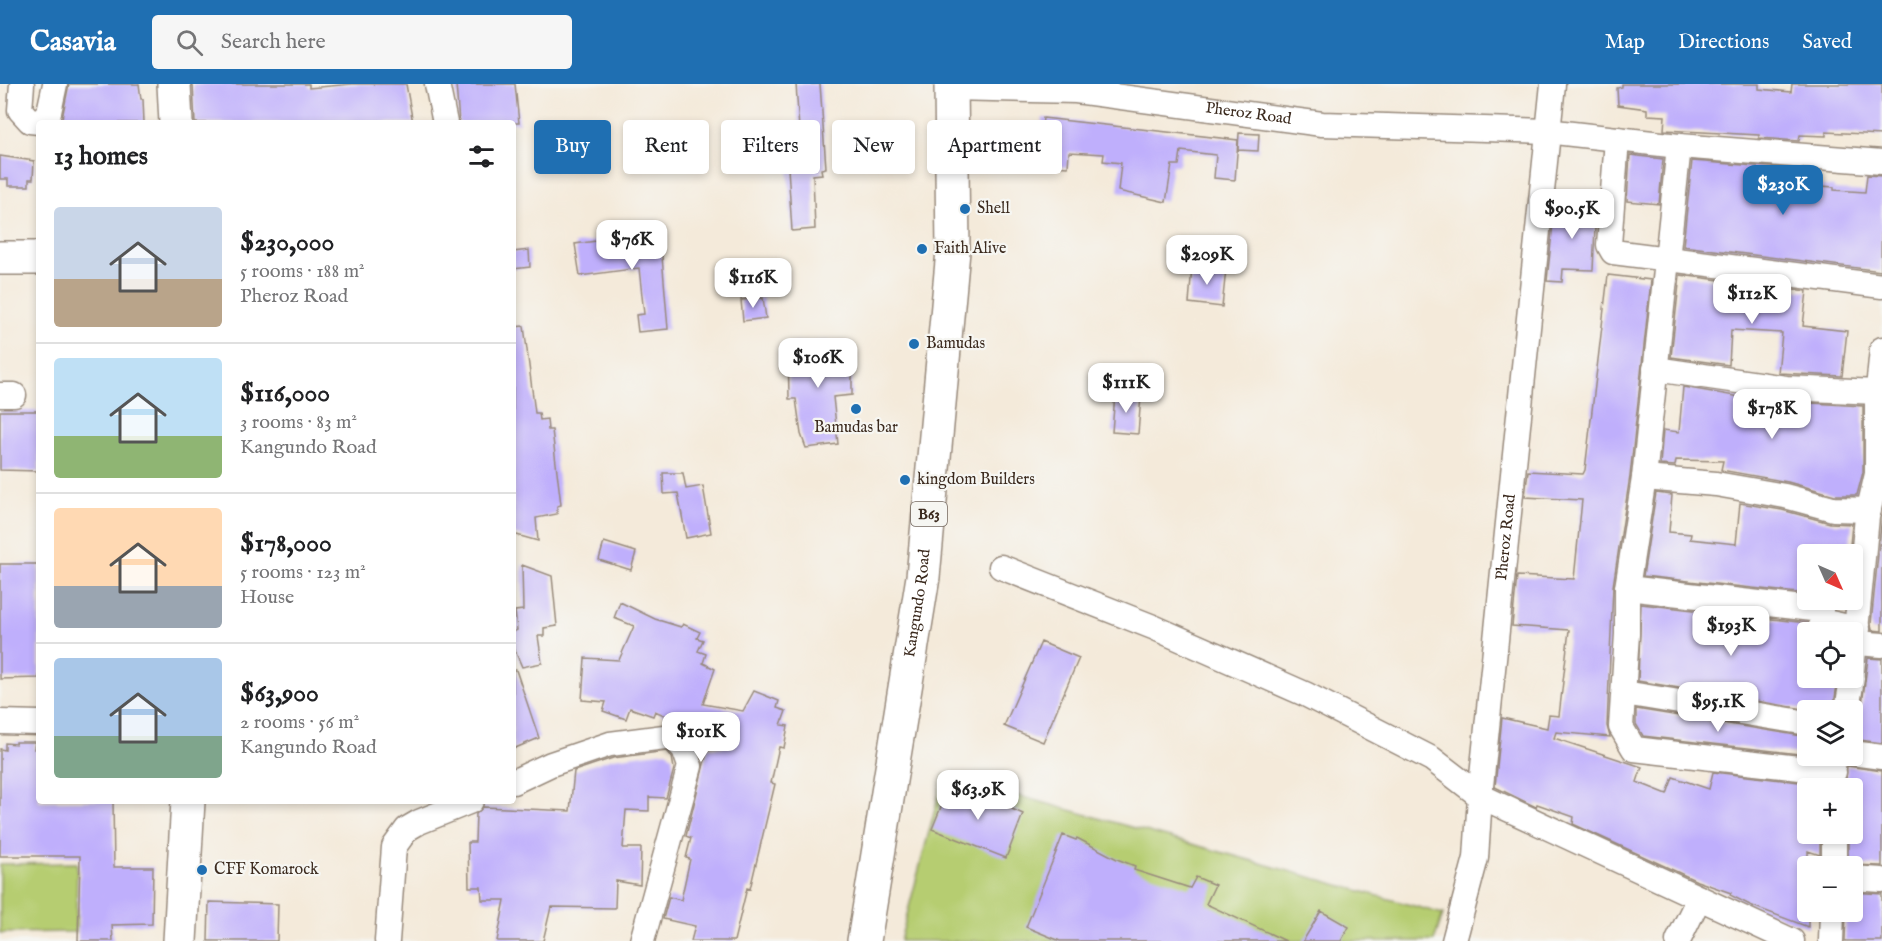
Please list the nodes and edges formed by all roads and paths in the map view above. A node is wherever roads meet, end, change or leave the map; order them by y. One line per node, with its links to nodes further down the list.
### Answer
1 (22, 84): 10 (street)
2 (55, 84): 7 (street)
3 (174, 84): 8 (main road)
4 (437, 84): 9 (street)
5 (1553, 84): 11 (street, Pheroz Road)
6 (951, 86): 11 (street, Pheroz Road); 48 (main road, Kangundo Road / B63)
7 (41, 120)
8 (176, 120)
9 (444, 120)
10 (36, 122)
11 (1546, 131): 12 (street, Pheroz Road); 38 (street, Pheroz Road)
12 (1617, 139): 13 (street, Pheroz Road); 17 (street)
13 (1679, 146): 14 (street, Pheroz Road); 17 (street)
14 (1882, 162)
15 (0, 258): 16 (main road)
16 (36, 258)
17 (1668, 260): 18 (street); 20 (street)
18 (1882, 286)
19 (1882, 349): 21 (street)
20 (1655, 369): 21 (street); 22 (street)
21 (1879, 397): 23 (street)
22 (1644, 478): 23 (street); 25 (street)
23 (1873, 516): 27 (street)
24 (1001, 567): 38 (street)
25 (1627, 588): 26 (street); 30 (street)
26 (1823, 622)
27 (1859, 622)
28 (1863, 638): 29 (street)
29 (1882, 645)
30 (1624, 693): 31 (street); 36 (street)
31 (1797, 721)
32 (0, 722): 33 (street)
33 (36, 723)
34 (1863, 754): 35 (street)
35 (1882, 757)
36 (1837, 772)
37 (516, 782): 47 (street)
38 (1480, 796): 43 (street); 49 (street, Pheroz Road)
39 (189, 804): 45 (main road)
40 (464, 804): 46 (street)
41 (1863, 879): 42 (street)
42 (1882, 880)
43 (1699, 898): 50 (street); 51 (street)
44 (1832, 922): 52 (street)
45 (180, 941)
46 (387, 941)
47 (642, 941)
48 (864, 941)
49 (1454, 941)
50 (1678, 941)
51 (1792, 941)
52 (1831, 941)

